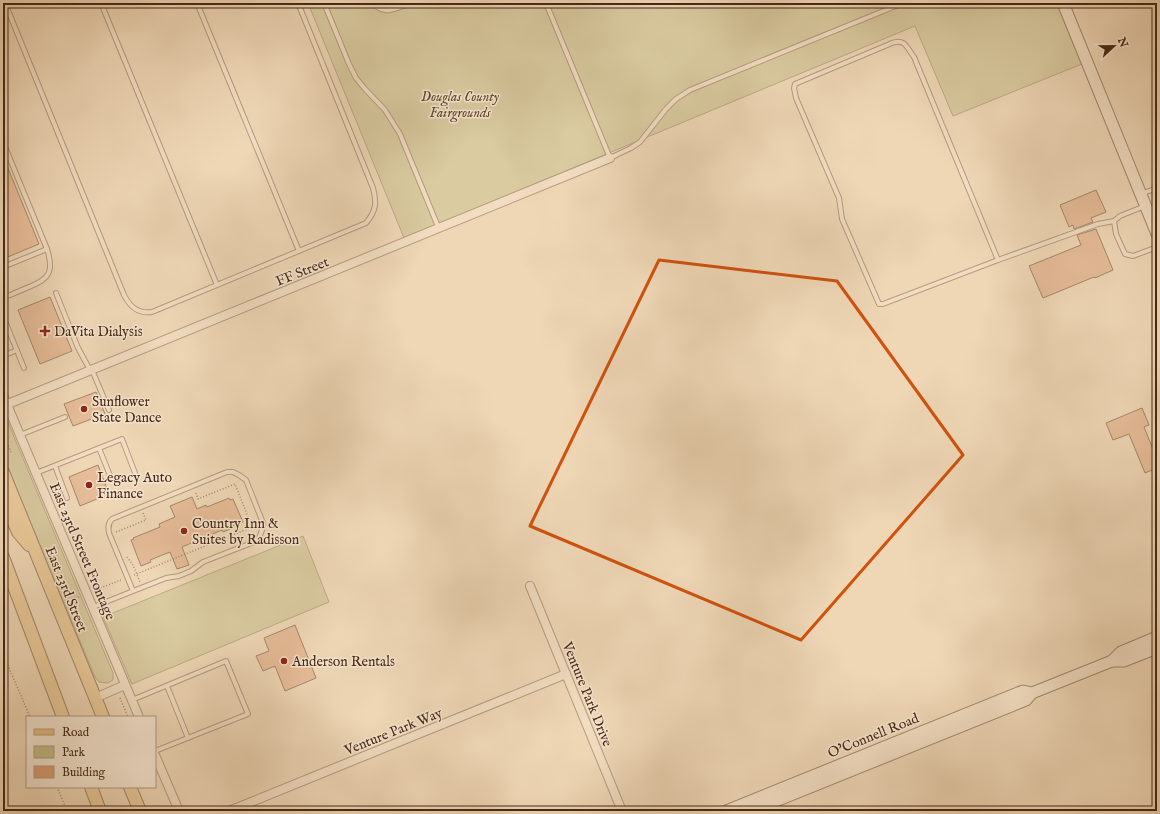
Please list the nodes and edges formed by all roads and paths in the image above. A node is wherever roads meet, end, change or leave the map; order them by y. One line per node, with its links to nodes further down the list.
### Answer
1 (5, 3): 26 (lane)
2 (101, 3): 26 (lane)
3 (197, 3): 23 (lane)
4 (298, 3): 23 (lane)
5 (324, 3): 19 (lane)
6 (374, 3): 7 (lane)
7 (411, 3)
8 (546, 3): 14 (lane)
9 (889, 3): 12 (lane)
10 (903, 3): 12 (lane)
11 (1062, 3): 16 (street)
12 (891, 8): 14 (lane)
13 (3, 142): 22 (lane)
14 (610, 158): 19 (street, FF Street)
15 (1157, 188): 16 (lane)
16 (1141, 195): 17 (street)
17 (1146, 206): 18 (lane); 20 (street)
18 (1114, 221): 21 (lane); 24 (lane)
19 (439, 229): 33 (street, FF Street)
20 (1157, 234)
21 (1157, 247)
22 (47, 250): 25 (lane); 28 (lane)
23 (299, 251): 26 (lane)
24 (998, 260): 24 (lane)
25 (3, 267)
26 (217, 285)
27 (56, 293): 33 (lane)
28 (3, 298)
29 (3, 316): 30 (lane)
30 (17, 350): 31 (lane); 32 (lane)
31 (3, 356)
32 (24, 368)
33 (91, 370): 35 (street, FF Street); 36 (lane)
34 (3, 395): 35 (street, East 23rd Street Frontage)
35 (5, 405): 39 (street, East 23rd Street Frontage)
36 (109, 410)
37 (64, 417): 39 (lane)
38 (3, 435): 41 (path)
39 (20, 435): 44 (street, East 23rd Street Frontage)
40 (99, 448): 42 (lane); 45 (lane); 46 (lane)
41 (12, 452)
42 (54, 466): 44 (lane); 49 (lane)
43 (3, 472): 52 (main road, East 23rd Street)
44 (36, 473): 60 (street, East 23rd Street Frontage)
45 (135, 473)
46 (111, 478)
47 (196, 492): 55 (path)
48 (3, 497): 52 (main road)
49 (67, 498)
50 (143, 513): 51 (path)
51 (116, 532)
52 (36, 553): 71 (main road, East 23rd Street)
53 (125, 555): 55 (path)
54 (3, 557): 75 (main road)
55 (137, 574): 56 (path); 58 (path)
56 (127, 578): 58 (lane); 59 (lane); 60 (path)
57 (530, 586): 67 (street, Venture Park Drive)
58 (143, 587): 59 (lane)
59 (133, 591): 62 (lane)
60 (87, 594): 61 (path); 62 (street, East 23rd Street Frontage)
61 (73, 600)
62 (93, 608): 68 (street, East 23rd Street Frontage)
63 (1157, 637): 66 (street, O'Connell Road)
64 (1157, 648): 66 (street, O'Connell Road)
65 (3, 654): 74 (path)
66 (1112, 661): 70 (street, O'Connell Road)
67 (566, 674): 89 (street, Venture Park Way); 90 (street, Venture Park Drive)
68 (125, 685): 71 (street); 73 (street, East 23rd Street Frontage)
69 (167, 686): 73 (lane); 79 (lane); 79 (lane)
70 (1032, 693): 91 (street, O'Connell Road); 92 (street, O'Connell Road)
71 (95, 698): 76 (main road, East 23rd Street)
72 (120, 698): 77 (path)
73 (132, 700): 78 (street, East 23rd Street Frontage)
74 (30, 716)
75 (63, 716)
76 (103, 716)
77 (128, 716)
78 (139, 716)
79 (188, 738): 80 (lane)
80 (156, 751)
81 (156, 757): 88 (street)
82 (57, 788): 85 (path)
83 (91, 788): 86 (main road)
84 (130, 788): 87 (main road)
85 (67, 811)
86 (100, 811)
87 (140, 811)
88 (179, 811)
89 (229, 811)
90 (622, 811)
91 (726, 811)
92 (751, 811)

